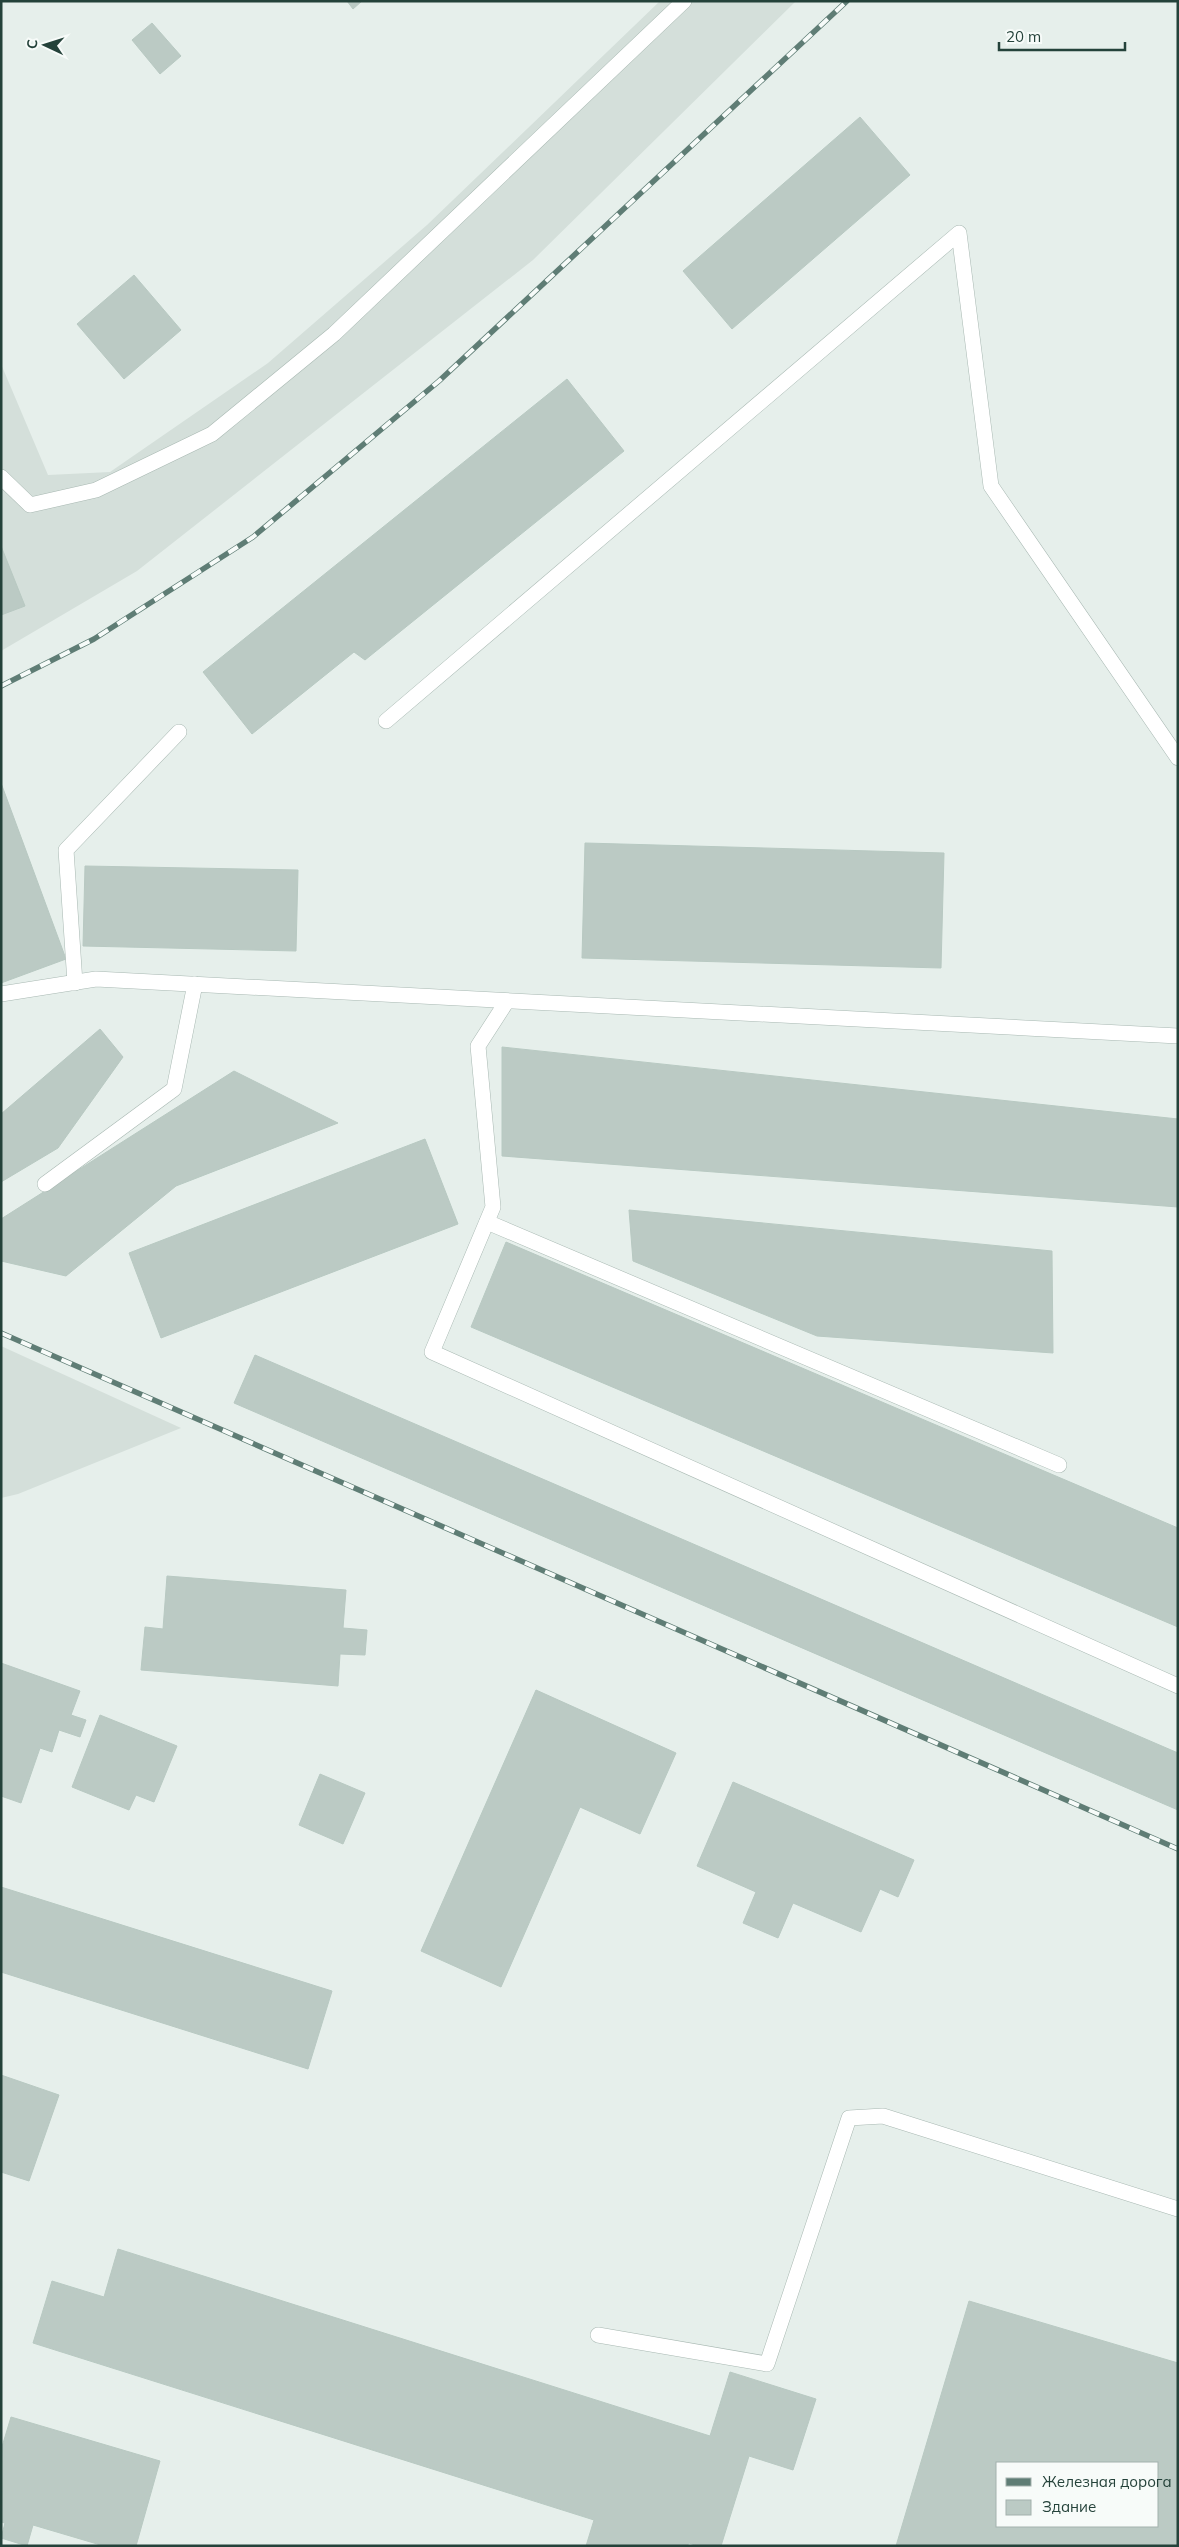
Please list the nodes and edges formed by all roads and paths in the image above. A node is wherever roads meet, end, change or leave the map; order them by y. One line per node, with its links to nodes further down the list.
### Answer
1 (684, 1): 2 (lane)
2 (1, 477)
3 (386, 721): 5 (lane)
4 (179, 732): 6 (lane)
5 (1178, 758)
6 (75, 983): 7 (lane); 8 (lane)
7 (195, 984): 9 (lane); 11 (lane)
8 (1, 994)
9 (507, 1000): 10 (lane); 12 (lane)
10 (1178, 1036)
11 (45, 1184)
12 (487, 1222): 13 (lane); 14 (lane)
13 (1059, 1465)
14 (1178, 1686)
15 (1178, 2209): 16 (lane)
16 (598, 2335)

